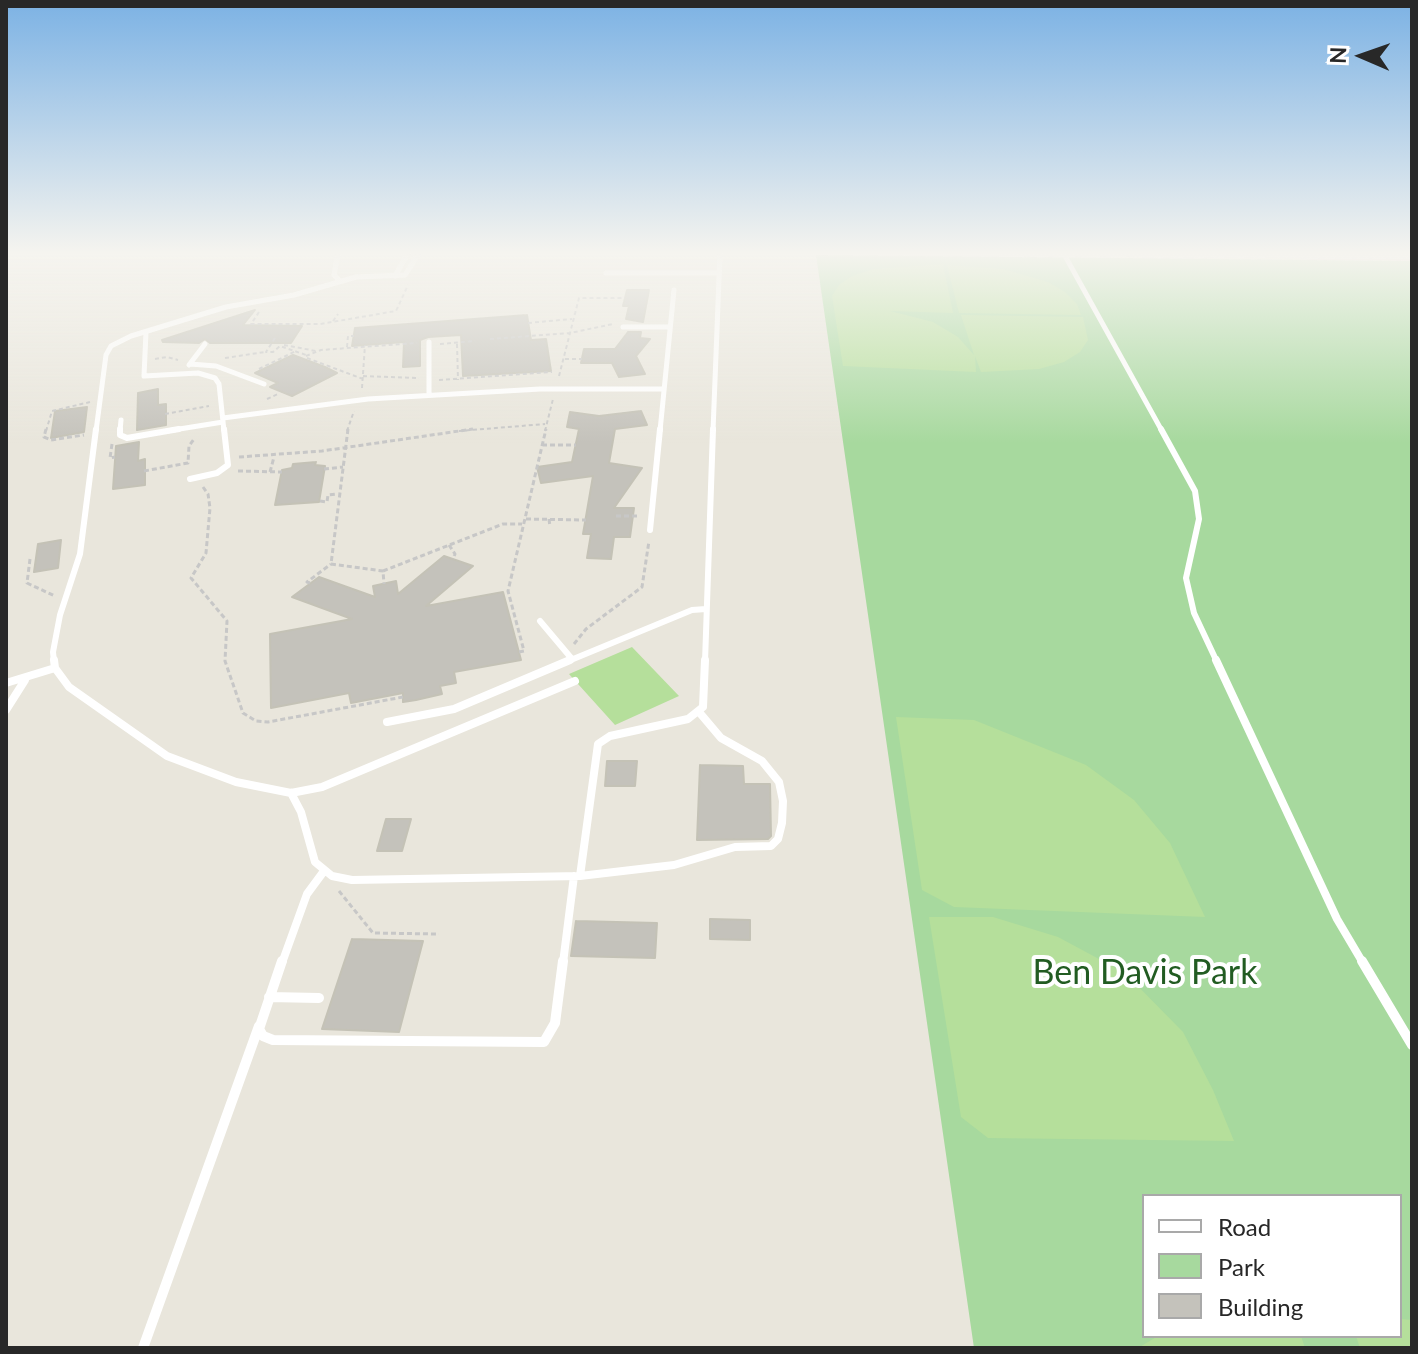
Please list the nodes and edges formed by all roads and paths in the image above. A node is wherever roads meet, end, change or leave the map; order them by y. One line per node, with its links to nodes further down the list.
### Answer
1 (197, 316): 14 (lane)
2 (256, 316): 9 (path)
3 (336, 316): 9 (path)
4 (363, 316): 9 (path)
5 (671, 316): 13 (lane)
6 (717, 316): 88 (lane)
7 (1098, 316): 109 (lane)
8 (574, 319): 10 (path); 15 (path)
9 (333, 321)
10 (528, 323)
11 (616, 323): 15 (path)
12 (623, 327): 13 (lane)
13 (670, 327): 41 (lane)
14 (146, 332): 31 (lane); 44 (lane)
15 (570, 333): 18 (path); 29 (path)
16 (354, 336): 25 (path)
17 (275, 338): 27 (path)
18 (490, 339)
19 (475, 341): 21 (path)
20 (429, 342): 21 (path); 24 (path); 37 (lane)
21 (456, 343): 38 (path)
22 (205, 344): 32 (lane)
23 (280, 346): 26 (path); 27 (path); 28 (path)
24 (365, 346): 25 (path); 36 (path)
25 (347, 348): 26 (path)
26 (316, 351): 28 (path)
27 (266, 352): 33 (path)
28 (306, 356): 36 (path)
29 (564, 359): 30 (path); 40 (path)
30 (582, 359)
31 (144, 360): 32 (path); 35 (lane)
32 (190, 364): 33 (lane); 35 (lane)
33 (211, 365): 39 (lane)
34 (552, 372): 38 (path)
35 (182, 373): 46 (lane)
36 (363, 378): 37 (path); 43 (path)
37 (429, 379): 38 (path); 42 (lane)
38 (458, 380)
39 (264, 384)
40 (556, 389): 41 (lane); 42 (lane); 52 (path)
41 (664, 389): 73 (lane)
42 (429, 395): 43 (lane)
43 (358, 400): 50 (lane); 57 (path)
44 (100, 401): 53 (lane); 53 (path)
45 (197, 404): 47 (path)
46 (221, 404): 47 (path); 50 (lane)
47 (200, 408): 48 (path)
48 (165, 414)
49 (121, 420): 54 (lane)
50 (223, 420): 51 (lane); 61 (lane)
51 (212, 424): 54 (lane); 60 (path)
52 (547, 424): 55 (path); 57 (path)
53 (96, 433): 87 (lane)
54 (123, 437): 59 (path)
55 (542, 445): 56 (path); 74 (path)
56 (576, 445)
57 (345, 448): 58 (path); 63 (path)
58 (274, 455): 61 (path); 67 (path)
59 (115, 457)
60 (189, 457): 62 (path); 66 (path)
61 (227, 458): 65 (lane)
62 (179, 459)
63 (343, 467): 64 (path); 70 (path)
64 (324, 469)
65 (223, 470): 67 (path); 69 (lane)
66 (144, 471)
67 (270, 472): 68 (path)
68 (282, 472)
69 (190, 479): 96 (path)
70 (339, 494): 71 (path); 83 (path)
71 (320, 501)
72 (616, 516): 73 (path)
73 (651, 516): 79 (lane)
74 (524, 519): 75 (path); 77 (path)
75 (549, 519): 76 (path); 78 (path)
76 (586, 520)
77 (523, 524): 80 (path); 90 (path)
78 (550, 527)
79 (650, 530): 91 (path)
80 (449, 545): 82 (path); 84 (path)
81 (30, 559): 87 (path)
82 (453, 559)
83 (331, 564): 84 (path); 85 (path)
84 (383, 571): 86 (path)
85 (310, 583)
86 (384, 584)
87 (67, 594): 92 (lane)
88 (706, 609): 91 (lane); 98 (lane)
89 (540, 621): 91 (lane)
90 (519, 652)
91 (572, 659): 99 (lane)
92 (55, 668): 93 (lane); 100 (lane)
93 (25, 680): 95 (lane); 97 (lane)
94 (575, 681): 100 (lane)
95 (6, 683)
96 (403, 697)
97 (6, 710)
98 (699, 712): 102 (lane); 102 (lane)
99 (387, 722)
100 (291, 793): 101 (lane)
101 (324, 871): 102 (lane); 103 (path); 106 (lane)
102 (577, 876): 108 (lane)
103 (386, 933): 104 (path); 105 (path)
104 (439, 934)
105 (384, 940)
106 (269, 997): 107 (lane); 108 (lane)
107 (319, 998)
108 (262, 1016): 110 (lane)
109 (1412, 1045)
110 (143, 1348)

